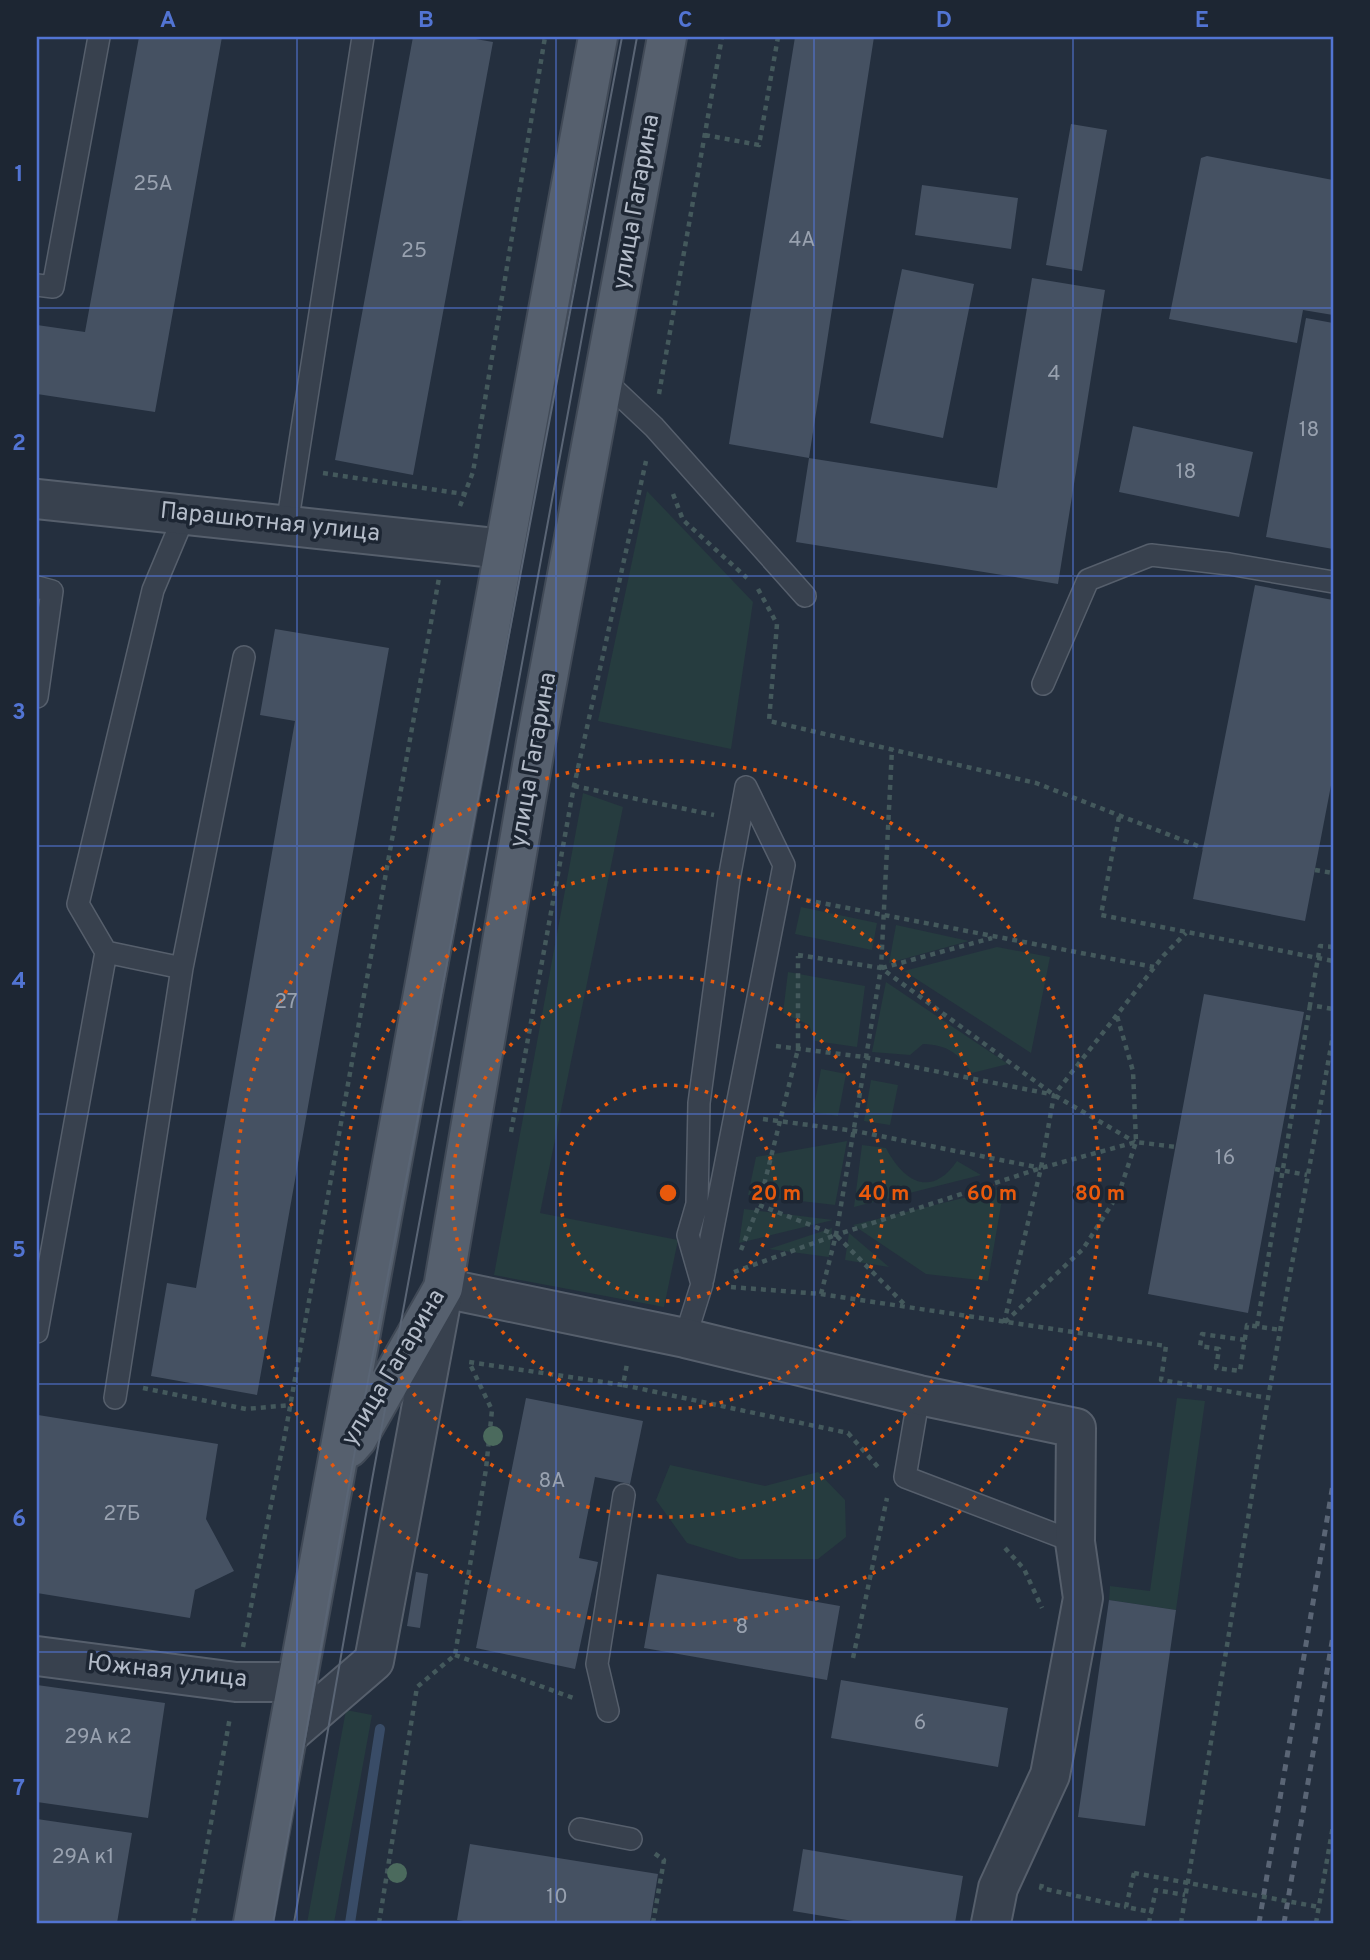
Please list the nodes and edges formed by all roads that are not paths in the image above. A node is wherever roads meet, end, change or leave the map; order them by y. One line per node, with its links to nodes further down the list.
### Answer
1 (99, 37): 5 (lane)
2 (363, 37): 9 (lane)
3 (598, 37): 10 (main road, улица Гагарина)
4 (667, 37): 6 (main road, улица Гагарина)
5 (37, 285)
6 (604, 380): 13 (lane); 20 (main road, улица Гагарина)
7 (37, 499): 8 (street, Парашютная улица)
8 (185, 514): 9 (street, Парашютная улица); 17 (lane)
9 (287, 525): 10 (street, Парашютная улица)
10 (503, 548): 25 (main road, улица Гагарина)
11 (1333, 582): 15 (lane)
12 (37, 587): 16 (lane)
13 (805, 596)
14 (244, 657): 18 (lane)
15 (1043, 684)
16 (37, 697)
17 (106, 951): 18 (lane); 21 (lane)
18 (182, 968): 23 (lane)
19 (702, 1284): 19 (lane); 22 (lane)
20 (443, 1288): 22 (street); 25 (main road, улица Гагарина); 31 (street)
21 (37, 1332)
22 (685, 1338): 24 (street)
23 (116, 1390)
24 (919, 1395): 27 (lane); 27 (street)
25 (340, 1457): 29 (main road, улица Гагарина)
26 (624, 1495): 30 (lane)
27 (1075, 1542): 35 (street)
28 (37, 1657): 29 (street, Южная улица)
29 (298, 1682): 31 (main road, улица Гагарина)
30 (608, 1711)
31 (288, 1735): 34 (main road, улица Гагарина)
32 (580, 1829): 33 (lane)
33 (631, 1839)
34 (253, 1923)
35 (991, 1923)

